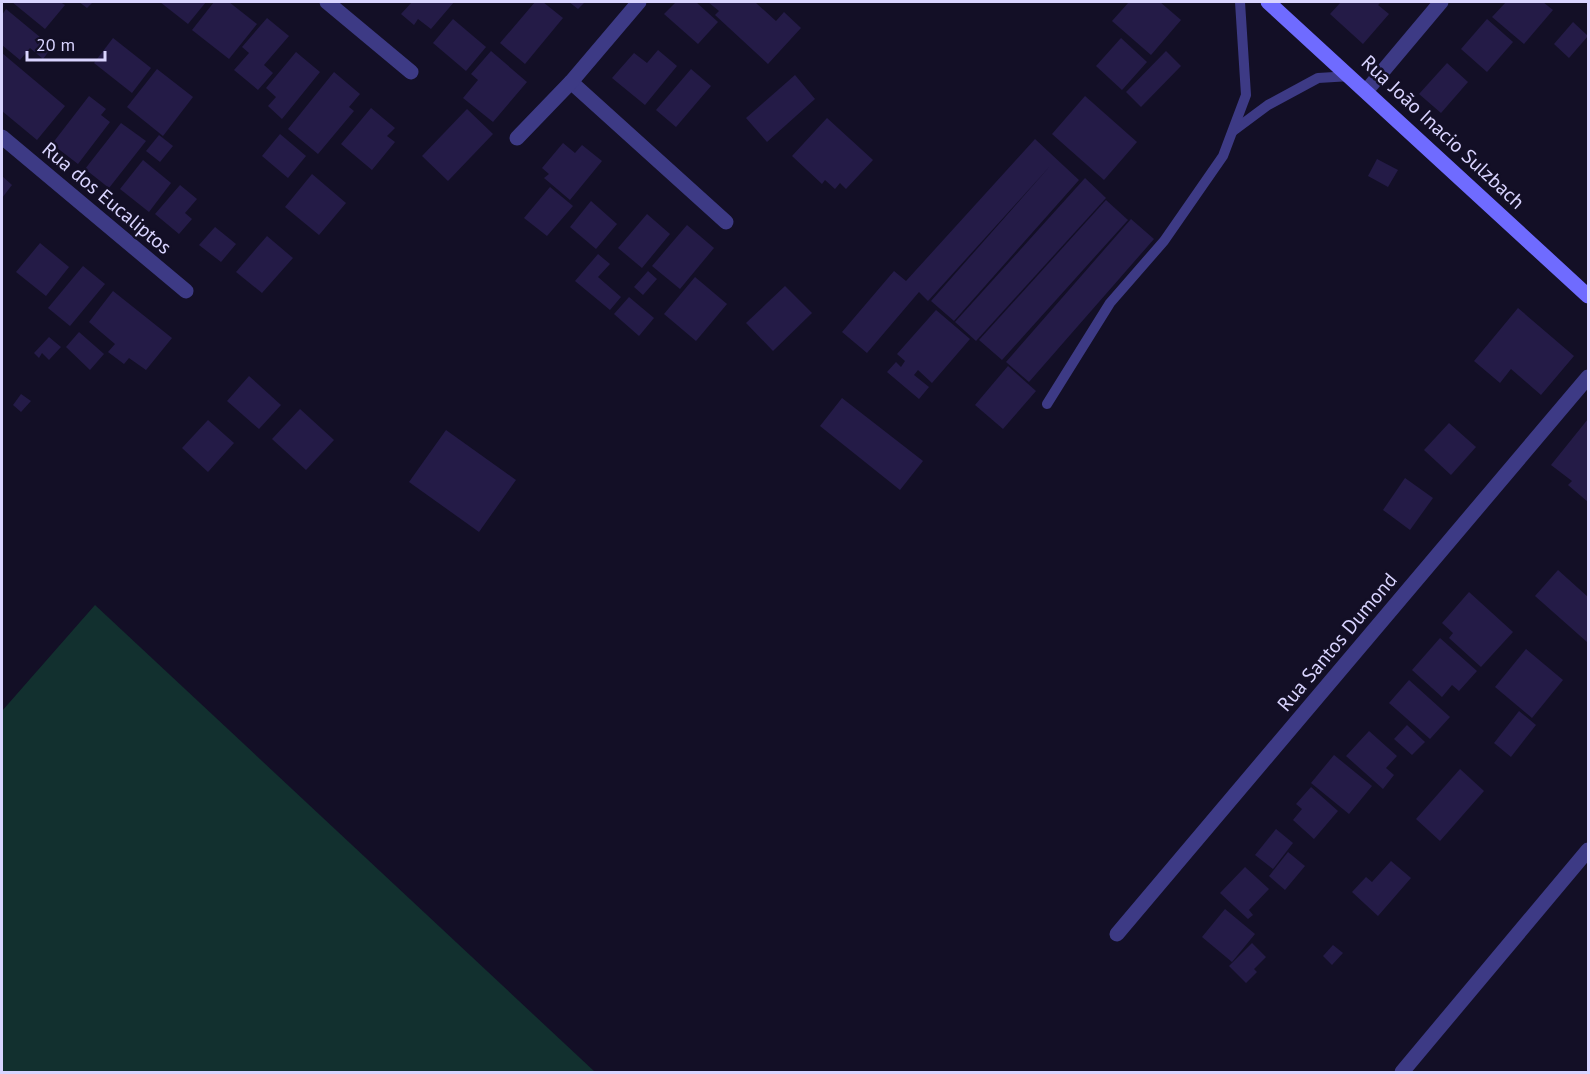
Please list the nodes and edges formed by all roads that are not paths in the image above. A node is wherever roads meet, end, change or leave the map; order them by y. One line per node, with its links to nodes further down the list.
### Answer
1 (327, 2): 6 (street)
2 (639, 2): 8 (street)
3 (1240, 2): 10 (lane)
4 (1268, 2): 7 (street, Rua João Inacio Sulzbach)
5 (1441, 2): 9 (street)
6 (411, 72)
7 (1351, 75): 9 (street, Rua João Inacio Sulzbach); 10 (lane)
8 (571, 82): 12 (street); 13 (street)
9 (1367, 90): 15 (street, Rua João Inacio Sulzbach)
10 (1233, 132): 17 (lane)
11 (2, 137): 14 (street, Rua dos Eucaliptos)
12 (517, 138)
13 (726, 222)
14 (186, 291)
15 (1588, 296)
16 (1588, 377): 19 (street, Rua Santos Dumond)
17 (1047, 404)
18 (1588, 849): 20 (street)
19 (1117, 934)
20 (1402, 1072)

